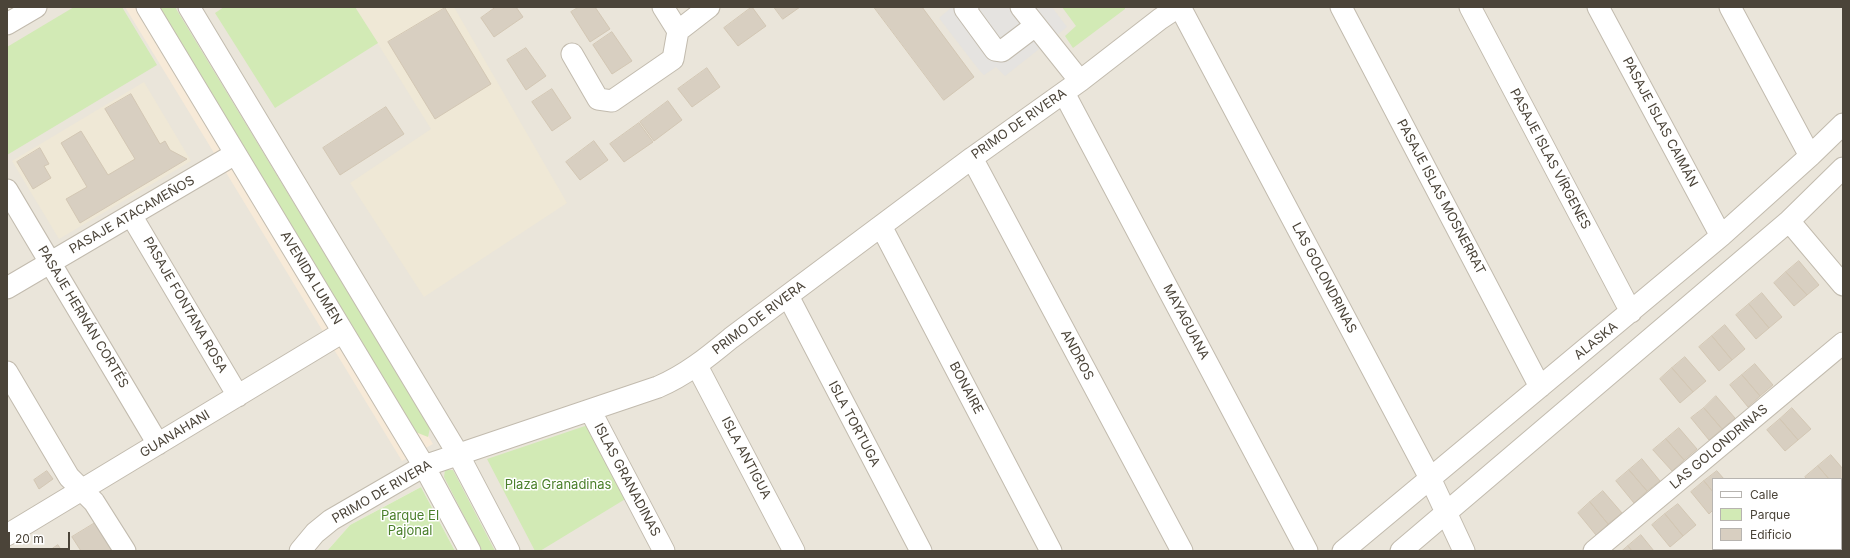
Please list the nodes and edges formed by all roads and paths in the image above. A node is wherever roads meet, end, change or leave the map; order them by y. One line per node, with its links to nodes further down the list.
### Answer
1 (36, 7): 13 (street)
2 (147, 7): 19 (street, AVENIDA LUMEN)
3 (663, 7): 15 (street)
4 (709, 7): 15 (street)
5 (968, 7): 14 (street)
6 (1021, 7): 14 (street, MAYAGUANA)
7 (1179, 7): 17 (street, PRIMO DE RIVERA); 43 (street, LAS GOLONDRINAS)
8 (1341, 7): 37 (street, PASAJE ISLAS MOSNERRAT)
9 (1470, 7): 32 (street, PASAJE ISLAS VÍRGENES)
10 (1598, 7): 27 (street, PASAJE ISLAS CAIMÁN)
11 (1730, 7): 20 (street)
12 (193, 9): 41 (street)
13 (7, 24)
14 (1035, 26): 17 (street, MAYAGUANA)
15 (678, 31): 16 (street)
16 (572, 54)
17 (1072, 87): 21 (street, PRIMO DE RIVERA); 56 (street, MAYAGUANA)
18 (1843, 124): 20 (street, ALASKA)
19 (235, 154): 24 (street, PASAJE ATACAMEÑOS); 33 (street, AVENIDA LUMEN)
20 (1810, 156): 27 (street, ALASKA)
21 (972, 158): 26 (street, PRIMO DE RIVERA); 55 (street, ANDROS)
22 (1843, 168): 25 (street)
23 (7, 190): 28 (street, PASAJE HERNÁN CORTÉS)
24 (131, 215): 28 (street, PASAJE ATACAMEÑOS); 38 (street, PASAJE FONTANA ROSA)
25 (1789, 221): 29 (street); 45 (street)
26 (881, 226): 31 (street, PRIMO DE RIVERA); 54 (street, BONAIRE)
27 (1721, 236): 32 (street, ALASKA)
28 (50, 262): 30 (street, PASAJE ATACAMEÑOS); 40 (street, PASAJE HERNÁN CORTÉS)
29 (1843, 285)
30 (7, 288)
31 (788, 296): 35 (street, PRIMO DE RIVERA); 53 (street, ISLA TORTUGA)
32 (1631, 312): 37 (street, ALASKA)
33 (343, 332): 38 (street, GUANAHANI); 42 (street, AVENIDA LUMEN)
34 (1843, 343): 60 (street, LAS GOLONDRINAS)
35 (697, 366): 39 (street, PRIMO DE RIVERA); 52 (street, ISLA ANTIGUA)
36 (7, 372): 44 (street)
37 (1540, 387): 43 (street, ALASKA)
38 (238, 396): 40 (street, GUANAHANI)
39 (590, 410): 41 (street, PRIMO DE RIVERA); 51 (street, ISLAS GRANADINAS)
40 (158, 444): 44 (street, GUANAHANI)
41 (458, 454): 42 (street, PRIMO DE RIVERA); 50 (street)
42 (424, 466): 48 (street, PRIMO DE RIVERA); 49 (street, AVENIDA LUMEN)
43 (1430, 478): 45 (street, LAS GOLONDRINAS); 57 (street, ALASKA)
44 (82, 490): 46 (street, GUANAHANI); 47 (street)
45 (1447, 513): 58 (street); 59 (street, LAS GOLONDRINAS)
46 (7, 535)
47 (125, 551)
48 (300, 551)
49 (470, 551)
50 (509, 551)
51 (664, 551)
52 (794, 551)
53 (921, 551)
54 (1051, 551)
55 (1182, 551)
56 (1307, 551)
57 (1343, 551)
58 (1402, 551)
59 (1464, 551)
60 (1594, 551)

